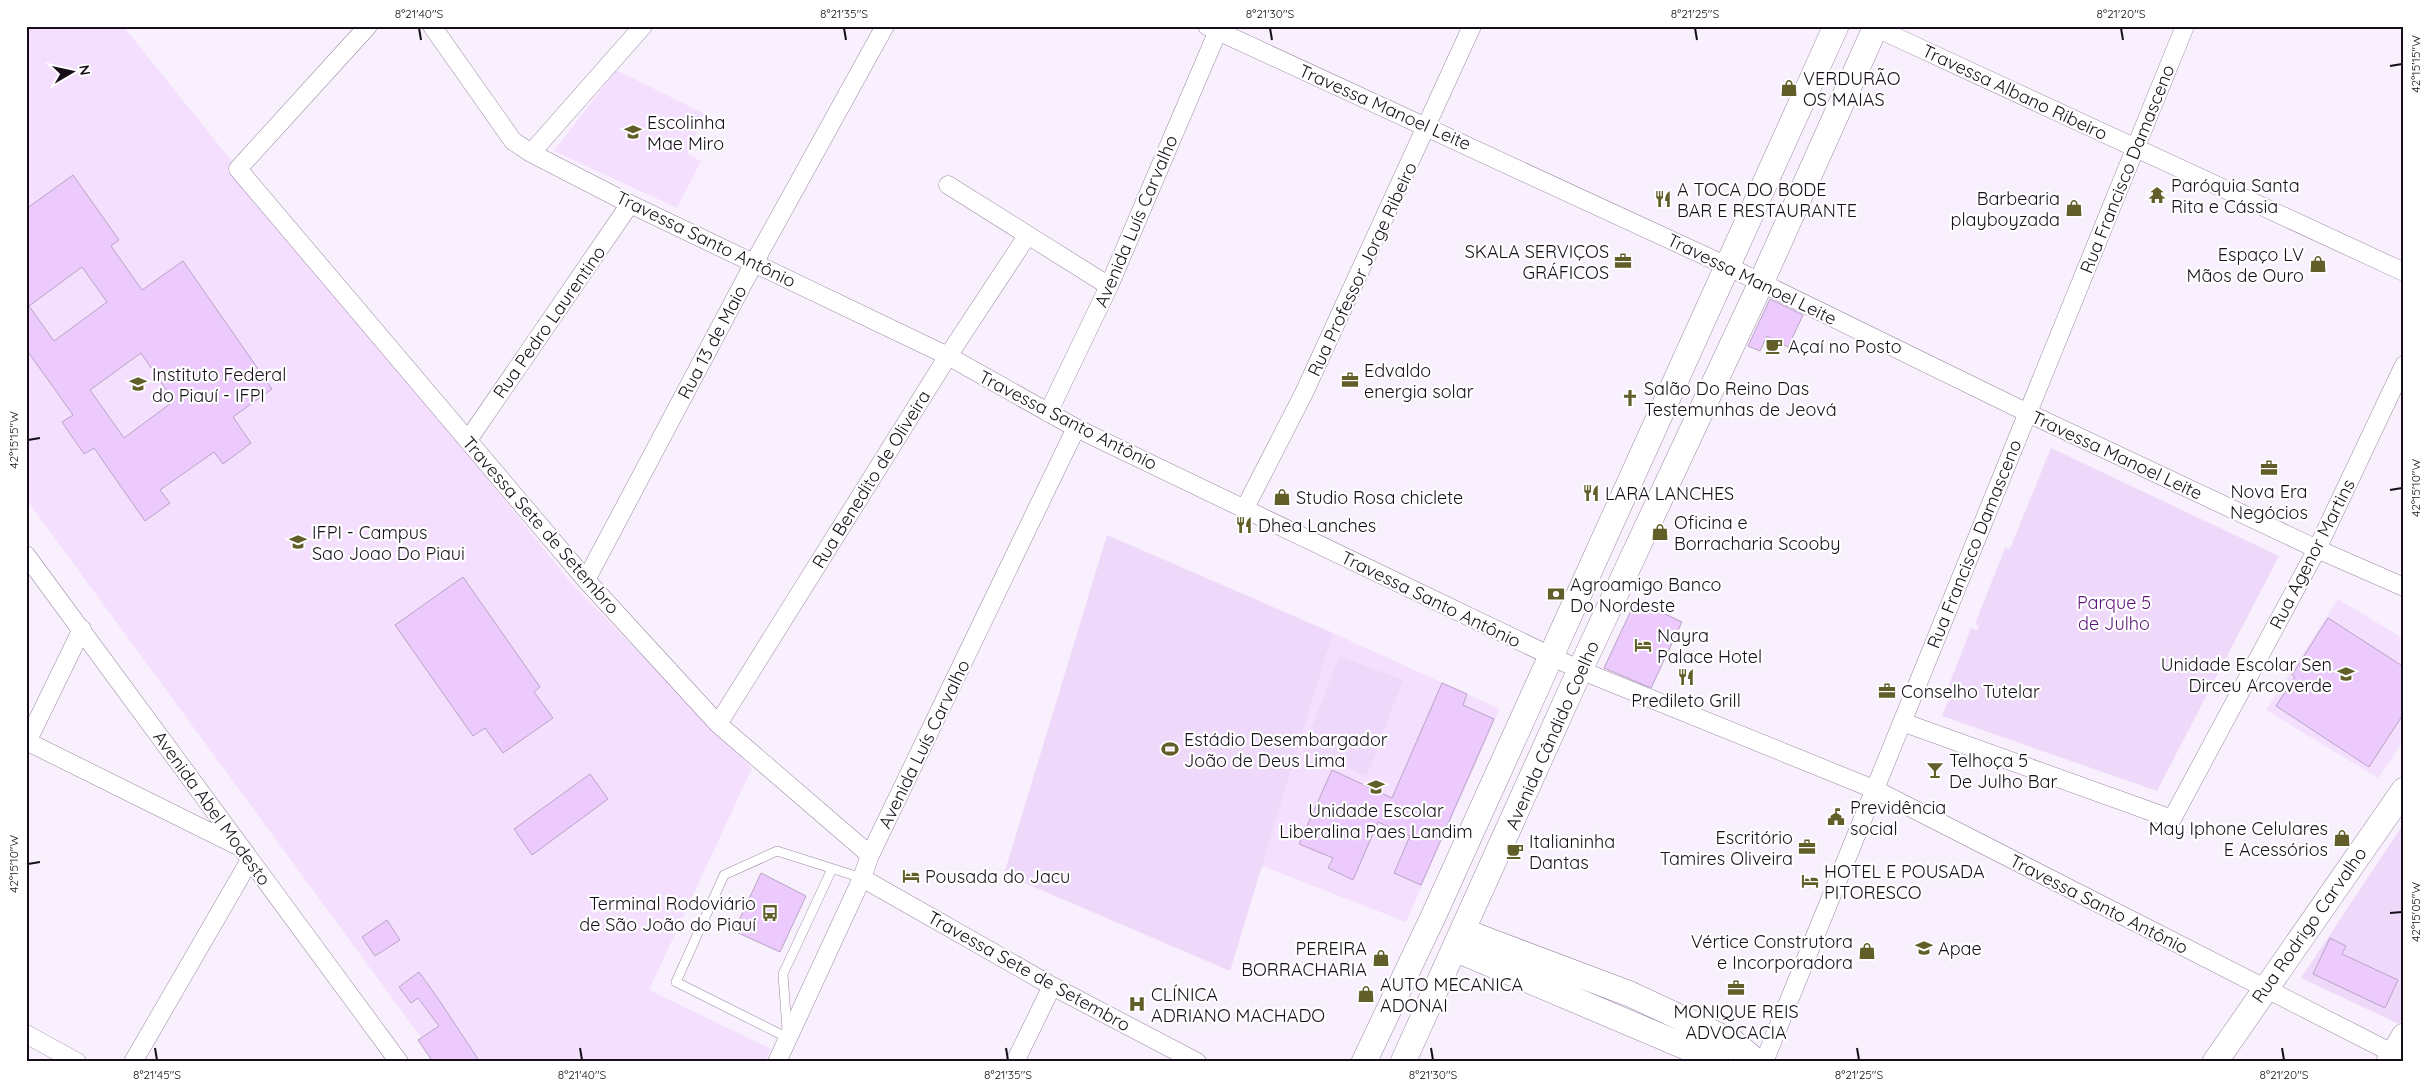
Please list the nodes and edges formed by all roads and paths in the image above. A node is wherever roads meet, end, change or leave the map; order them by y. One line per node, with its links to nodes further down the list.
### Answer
1 (368, 26): 26 (street, Travessa Sete de Setembro)
2 (432, 26): 12 (street, Travessa Santo Antônio)
3 (643, 26): 12 (street)
4 (885, 26): 16 (street, Rua 13 de Maio)
5 (1472, 26): 10 (street, Rua Professor Jorge Ribeiro)
6 (1836, 26): 17 (main road, Avenida Cândido Coelho)
7 (2186, 26): 11 (street, Rua Francisco Damasceno)
8 (1874, 27): 11 (street, Travessa Albano Ribeiro); 19 (main road, Avenida Cândido Coelho)
9 (1215, 28): 10 (street, Travessa Manoel Leite); 20 (street, Avenida Luís Carvalho)
10 (1428, 126): 17 (street, Travessa Manoel Leite); 27 (street, Rua Professor Jorge Ribeiro)
11 (2135, 148): 18 (street, Travessa Albano Ribeiro); 24 (street, Rua Francisco Damasceno)
12 (531, 153): 14 (street, Travessa Santo Antônio)
13 (948, 185): 15 (street)
14 (630, 204): 16 (street, Travessa Santo Antônio); 26 (street, Rua Pedro Laurentino)
15 (1027, 236): 20 (street); 21 (street, Rua Benedito de Oliveira)
16 (754, 263): 21 (street, Travessa Santo Antônio); 30 (street, Rua 13 de Maio)
17 (1727, 266): 19 (street, Travessa Manoel Leite); 33 (main road, Avenida Cândido Coelho)
18 (2404, 272)
19 (1761, 283): 24 (street, Travessa Manoel Leite); 34 (main road, Avenida Cândido Coelho)
20 (1109, 286): 23 (street, Avenida Luís Carvalho)
21 (948, 356): 23 (street, Travessa Santo Antônio); 36 (street, Rua Benedito de Oliveira)
22 (2404, 365): 28 (street, Rua Agenor Martins)
23 (1048, 413): 25 (street, Travessa Santo Antônio)
24 (2028, 413): 28 (street, Travessa Manoel Leite); 35 (street, Rua Francisco Damasceno)
25 (1076, 428): 27 (street, Travessa Santo Antônio); 41 (street, Avenida Luís Carvalho)
26 (468, 440): 30 (street, Travessa Sete de Setembro)
27 (1245, 508): 33 (street, Travessa Santo Antônio)
28 (2317, 549): 31 (street, Travessa Manoel Leite); 35 (street, Rua Agenor Martins)
29 (26, 555): 32 (street, Avenida Abel Modesto)
30 (586, 580): 36 (street, Travessa Sete de Setembro)
31 (2404, 587)
32 (82, 629): 37 (street); 40 (street, Avenida Abel Modesto)
33 (1550, 656): 34 (street, Travessa Santo Antônio); 58 (main road, Avenida Cândido Coelho)
34 (1580, 670): 38 (street, Travessa Santo Antônio); 44 (main road, Avenida Cândido Coelho)
35 (1902, 722): 38 (street, Rua Francisco Damasceno)
36 (718, 724): 41 (street, Travessa Sete de Setembro)
37 (27, 742): 40 (street)
38 (1876, 790): 46 (street, Travessa Santo Antônio); 62 (street, Rua Francisco Damasceno)
39 (2404, 790): 46 (main road, Rua Rodrigo Carvalho)
40 (245, 854): 53 (street); 54 (street, Avenida Abel Modesto)
41 (870, 855): 43 (street, Avenida Luís Carvalho)
42 (832, 869): 43 (lane); 50 (lane); 50 (lane)
43 (862, 878): 45 (street, Travessa Sete de Setembro); 50 (street, Avenida Luís Carvalho)
44 (1459, 940): 47 (main road); 48 (main road); 59 (main road, Avenida Cândido Coelho)
45 (1052, 986): 56 (street); 57 (street, Travessa Sete de Setembro)
46 (2264, 988): 51 (street, Travessa Santo Antônio); 63 (main road, Rua Rodrigo Carvalho)
47 (1630, 994): 48 (main road); 61 (main road)
48 (1618, 1016): 60 (main road)
49 (26, 1034): 52 (street)
50 (788, 1038): 55 (street, Avenida Luís Carvalho)
51 (2398, 1053)
52 (77, 1062)
53 (133, 1062)
54 (399, 1062)
55 (777, 1062)
56 (1015, 1062)
57 (1198, 1062)
58 (1364, 1062)
59 (1403, 1062)
60 (1721, 1062)
61 (1757, 1062)
62 (1764, 1062)
63 (2215, 1062)

